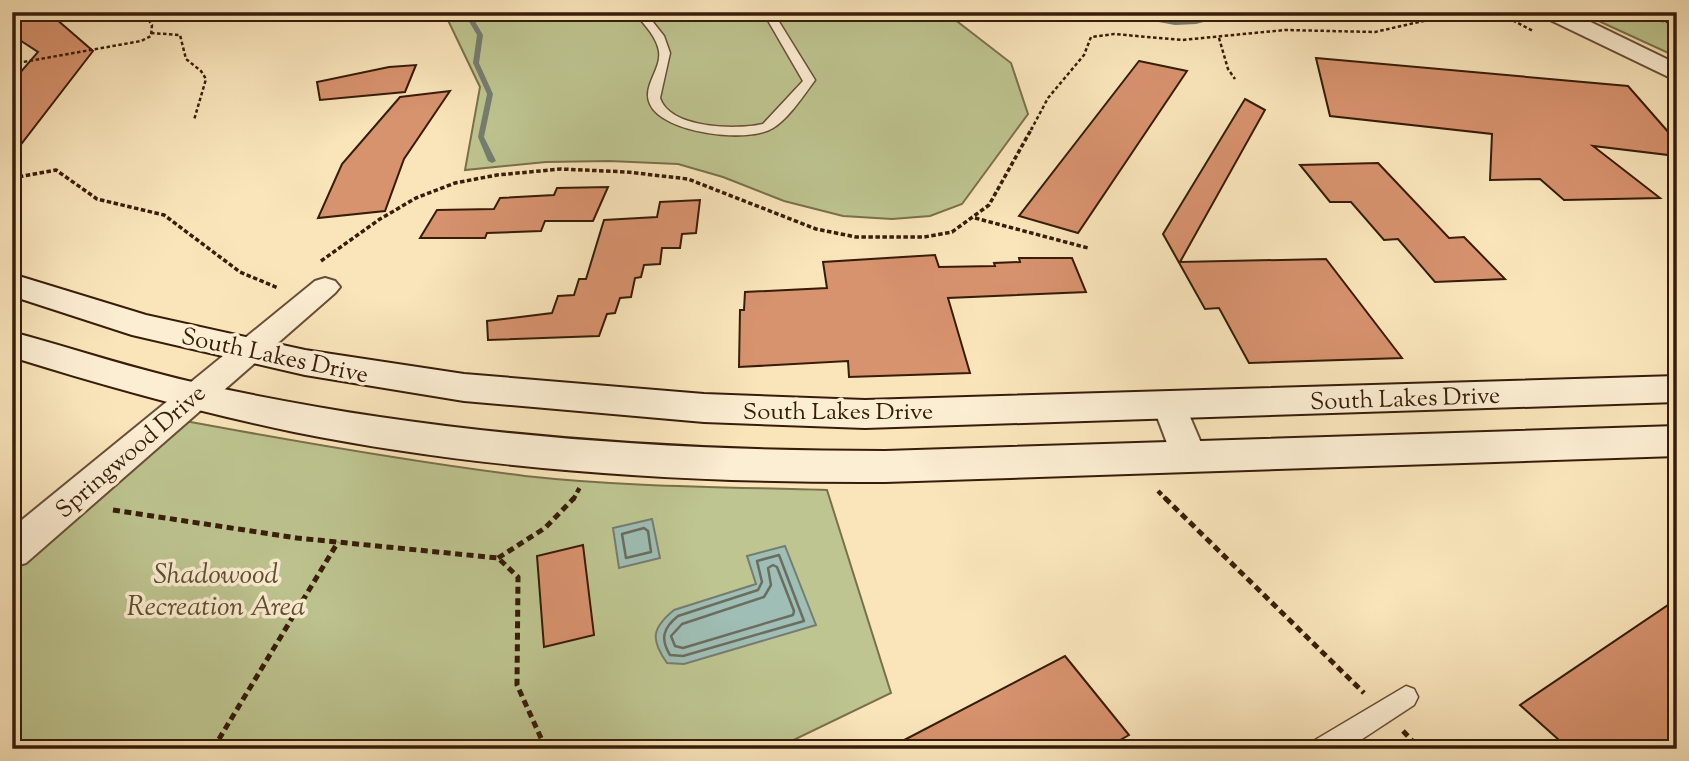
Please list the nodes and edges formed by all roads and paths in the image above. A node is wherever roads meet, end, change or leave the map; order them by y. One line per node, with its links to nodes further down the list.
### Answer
1 (143, 12): 10 (path)
2 (639, 12): 3 (lane)
3 (768, 12)
4 (1497, 12): 8 (path)
5 (1552, 12): 13 (main road)
6 (1619, 12): 9 (path)
7 (1518, 17): 11 (path)
8 (1506, 18)
9 (1677, 24)
10 (151, 33): 12 (path); 15 (path)
11 (1219, 38): 14 (path); 17 (path)
12 (12, 64)
13 (1677, 74)
14 (1235, 79)
15 (194, 120)
16 (12, 178): 20 (path)
17 (974, 218): 18 (path); 19 (path)
18 (1088, 248)
19 (322, 275): 23 (street, Springwood Drive)
20 (287, 283)
21 (12, 285): 23 (main road, South Lakes Drive)
22 (12, 344): 25 (main road)
23 (248, 351): 25 (street, Springwood Drive); 26 (main road, South Lakes Drive)
24 (1677, 389): 26 (main road, South Lakes Drive)
25 (195, 395): 28 (main road); 33 (street, Springwood Drive)
26 (1170, 406): 28 (street)
27 (1677, 441): 28 (main road)
28 (1189, 457)
29 (584, 479): 34 (path)
30 (1157, 490): 35 (path)
31 (111, 509): 32 (path)
32 (338, 542): 34 (path); 37 (path)
33 (12, 551)
34 (498, 558): 38 (path)
35 (1323, 652)
36 (1406, 697): 39 (lane)
37 (213, 749)
38 (547, 749)
39 (1324, 749)

